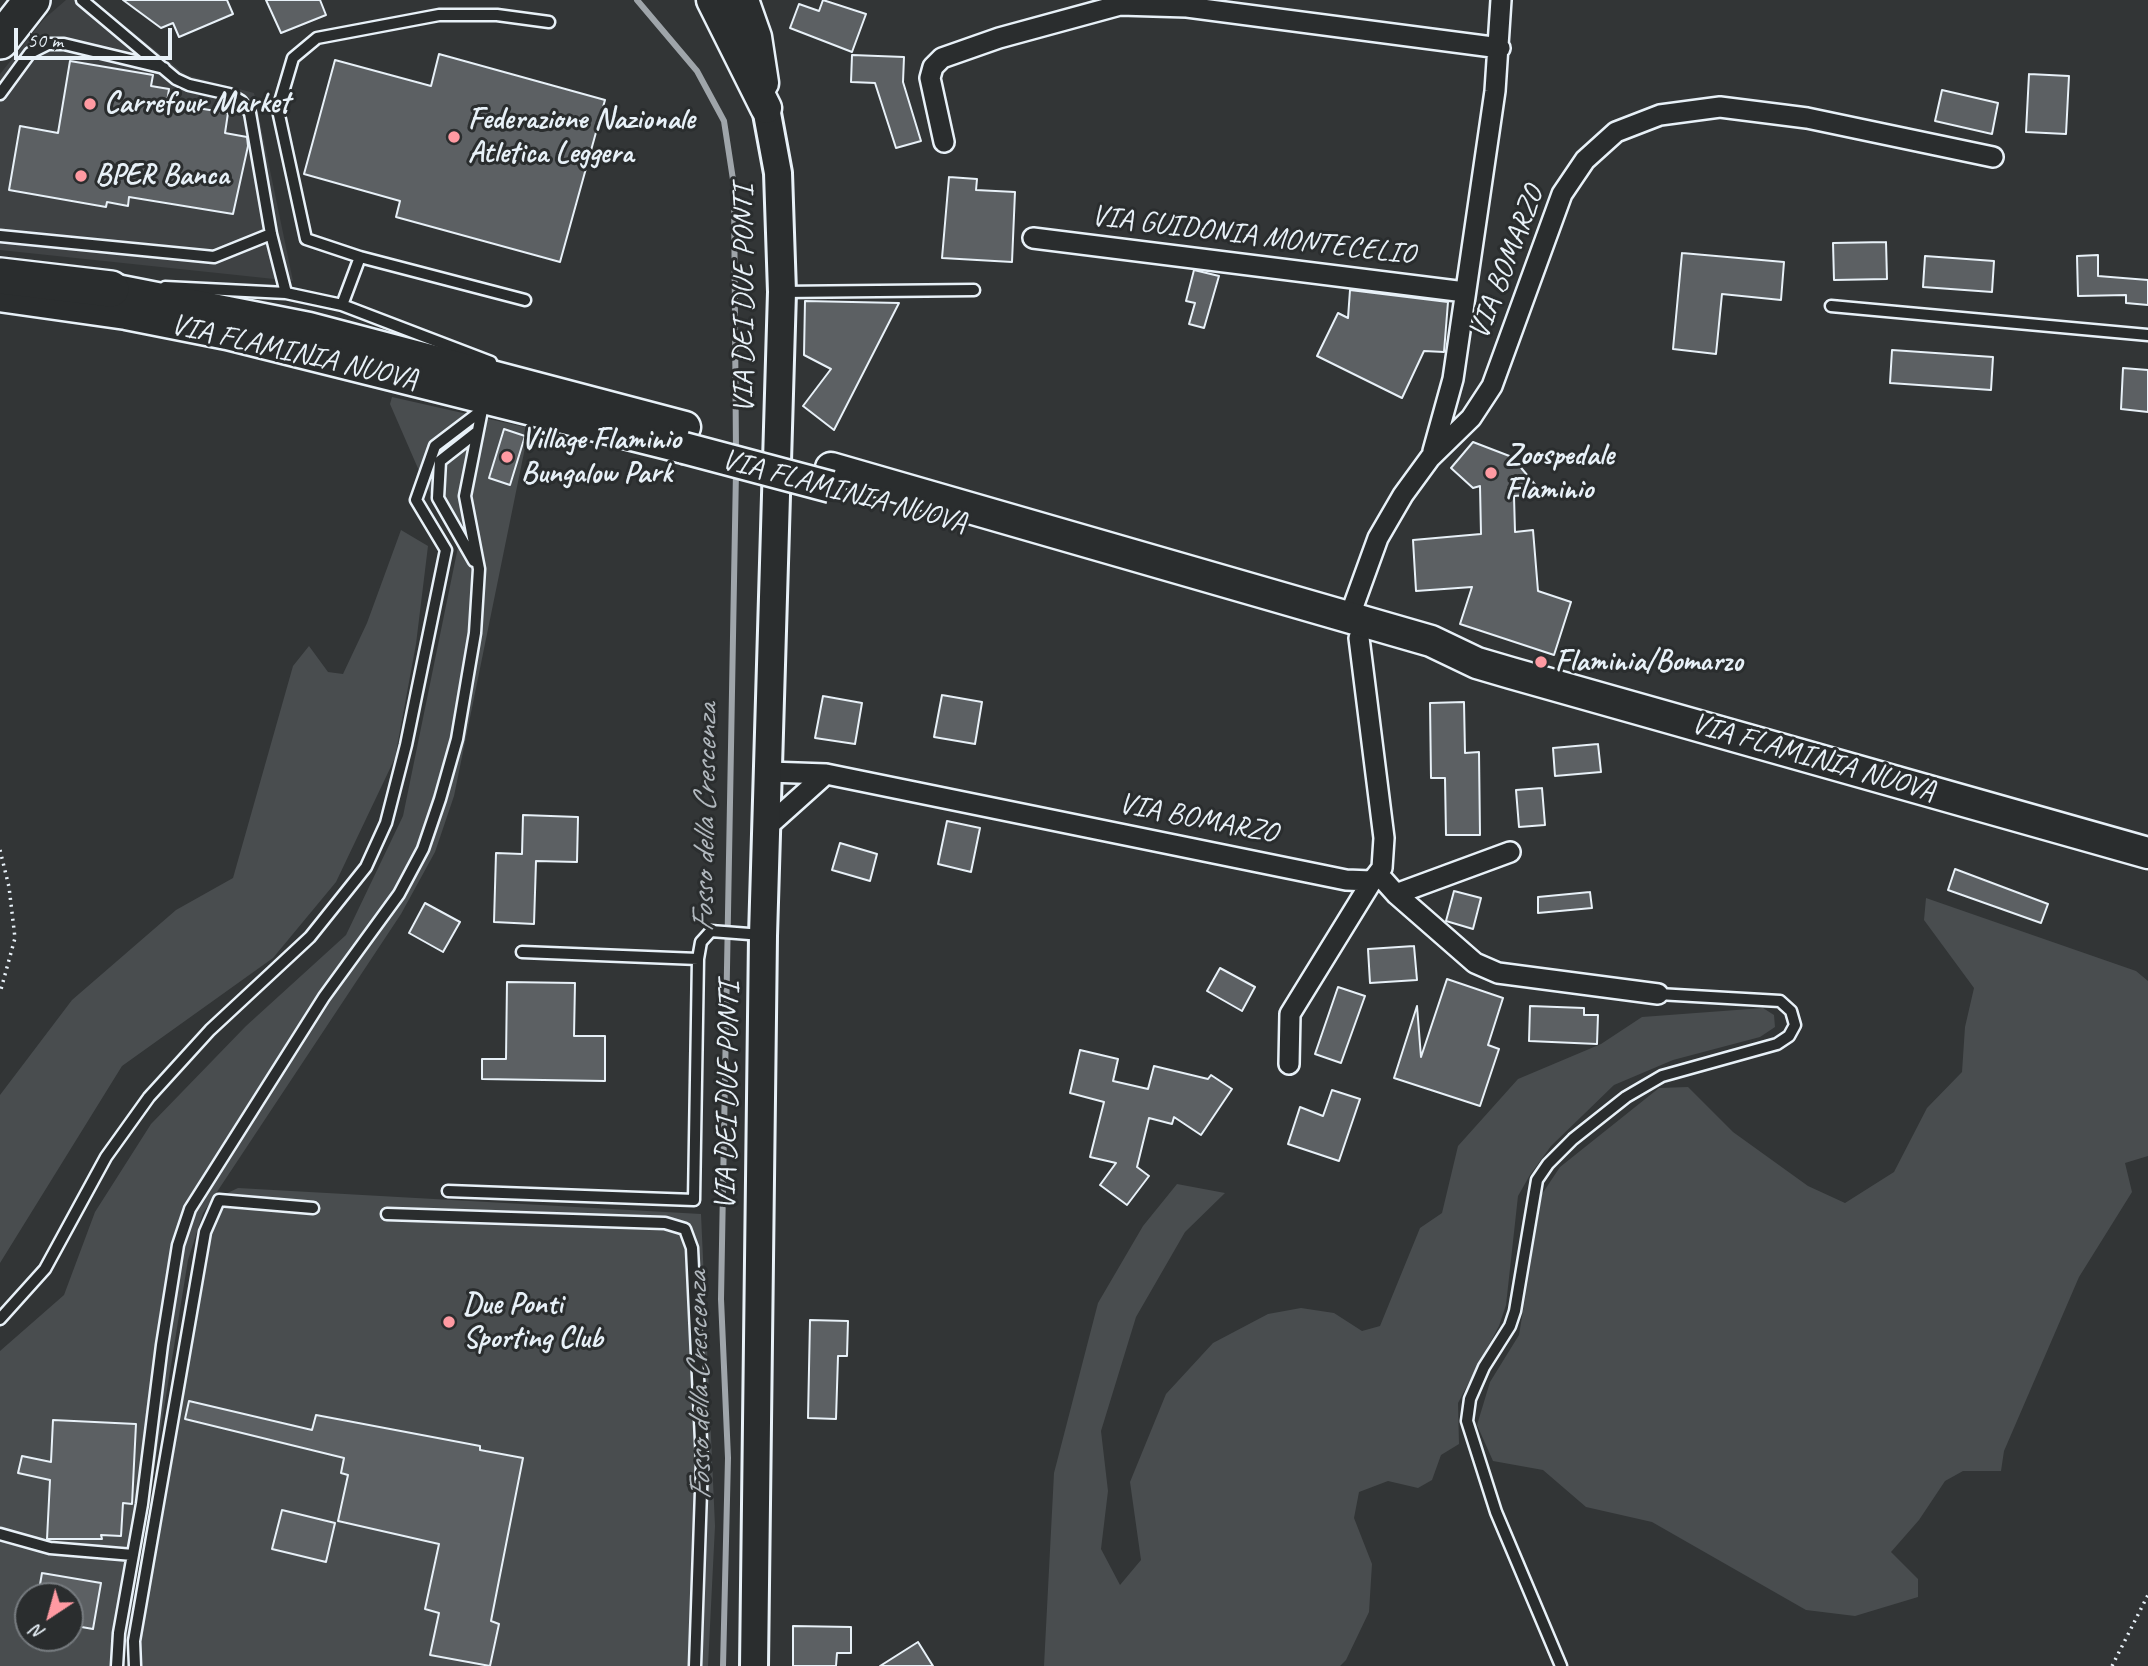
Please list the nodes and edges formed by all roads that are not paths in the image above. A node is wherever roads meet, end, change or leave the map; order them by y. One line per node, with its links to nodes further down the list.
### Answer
1 (32, 0): 9 (highway)
2 (82, 0): 11 (lane)
3 (706, 0): 8 (main road)
4 (712, 0): 8 (main road)
5 (743, 0): 13 (main road)
6 (1502, 0): 10 (street, VIA BOMARZO)
7 (549, 22): 19 (lane)
8 (725, 29): 13 (main road)
9 (0, 41)
10 (1500, 48): 14 (street); 24 (street, VIA BOMARZO)
11 (164, 68): 12 (lane); 16 (lane)
12 (0, 94)
13 (766, 108): 23 (street, VIA DEI DUE PONTI)
14 (944, 142)
15 (1993, 157): 35 (street, VIA BOMARZO)
16 (271, 234): 17 (lane); 25 (lane)
17 (0, 236)
18 (1033, 238): 24 (street, VIA GUIDONIA MONTECELIO)
19 (360, 257): 27 (lane); 28 (lane)
20 (0, 276): 21 (highway)
21 (111, 289): 25 (lane); 31 (main road, VIA FLAMINIA NUOVA)
22 (974, 290): 23 (lane)
23 (782, 292): 38 (street, VIA DEI DUE PONTI)
24 (1465, 292): 35 (street, VIA BOMARZO)
25 (286, 293): 28 (lane)
26 (0, 296): 32 (main road, VIA FLAMINIA NUOVA)
27 (525, 300)
28 (342, 305): 31 (lane)
29 (1831, 306): 30 (lane)
30 (2148, 335)
31 (565, 395): 34 (main road, VIA FLAMINIA NUOVA)
32 (482, 405): 33 (lane); 34 (main road, VIA FLAMINIA NUOVA); 53 (lane)
33 (477, 432): 36 (lane); 36 (lane)
34 (685, 438): 37 (main road, VIA FLAMINIA NUOVA, bridge)
35 (1430, 457): 37 (street, VIA BOMARZO)
36 (479, 569): 55 (lane)
37 (1354, 628): 42 (main road, VIA FLAMINIA NUOVA); 43 (street, VIA BOMARZO)
38 (769, 772): 39 (street, VIA BOMARZO); 40 (street, VIA DEI DUE PONTI)
39 (826, 774): 40 (street); 43 (street, VIA BOMARZO)
40 (768, 826): 45 (street, VIA DEI DUE PONTI)
41 (1510, 852): 44 (street)
42 (2148, 853)
43 (1376, 878): 44 (street); 49 (street)
44 (1395, 894): 48 (street)
45 (754, 934): 47 (lane); 59 (street, VIA DEI DUE PONTI)
46 (522, 952): 47 (lane)
47 (698, 959): 50 (lane)
48 (1658, 994): 60 (lane)
49 (1289, 1065)
50 (448, 1191)
51 (313, 1208): 57 (lane)
52 (387, 1214): 58 (lane)
53 (0, 1319)
54 (0, 1534): 55 (lane)
55 (133, 1555): 56 (lane)
56 (117, 1666)
57 (135, 1666)
58 (695, 1666)
59 (754, 1666)
60 (1561, 1666)

